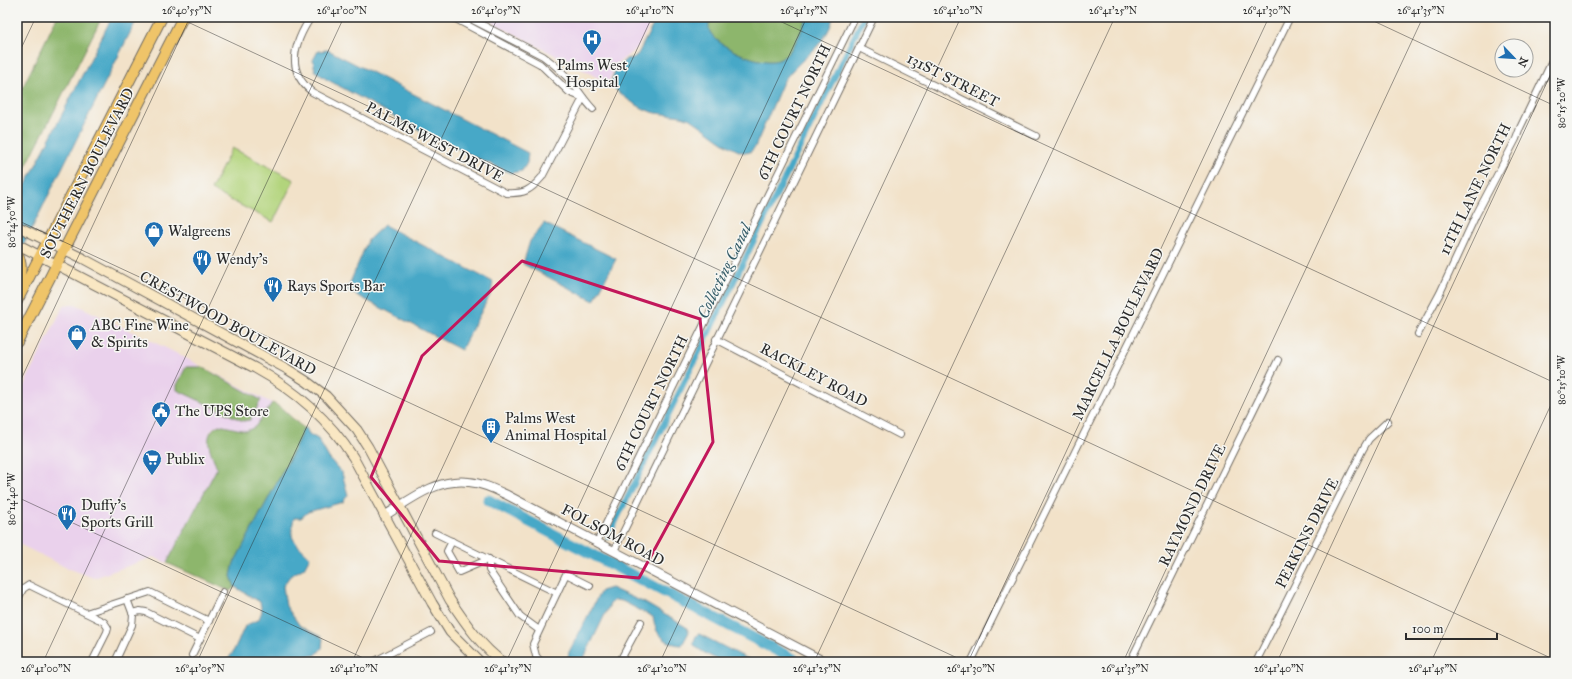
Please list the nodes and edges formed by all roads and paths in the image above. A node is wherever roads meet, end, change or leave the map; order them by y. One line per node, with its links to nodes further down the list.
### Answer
1 (162, 17): 15 (highway, SOUTHERN BOULEVARD)
2 (183, 17): 17 (highway, SOUTHERN BOULEVARD)
3 (311, 17): 11 (street, PALMS WEST DRIVE)
4 (452, 17): 11 (street)
5 (467, 17): 11 (street)
6 (855, 17): 33 (street, 6TH COURT NORTH)
7 (874, 17): 9 (street)
8 (1290, 17): 58 (street, MARCELLA BOULEVARD)
9 (859, 48): 13 (street, 131ST STREET); 24 (street)
10 (1555, 55): 23 (street, 11TH LANE NORTH)
11 (583, 98): 12 (street)
12 (593, 109)
13 (1036, 136)
14 (17, 226): 15 (main road, CRESTWOOD BOULEVARD)
15 (48, 241): 17 (main road, CRESTWOOD BOULEVARD); 19 (highway, SOUTHERN BOULEVARD)
16 (17, 244): 19 (main road, CRESTWOOD BOULEVARD)
17 (64, 249): 20 (highway, SOUTHERN BOULEVARD); 29 (main road, CRESTWOOD BOULEVARD)
18 (18, 255): 21 (highway)
19 (40, 256): 20 (main road, CRESTWOOD BOULEVARD); 22 (highway, SOUTHERN BOULEVARD)
20 (56, 264): 25 (highway, SOUTHERN BOULEVARD); 30 (main road, CRESTWOOD BOULEVARD)
21 (17, 283)
22 (17, 301)
23 (1418, 334)
24 (716, 338): 28 (street, RACKLEY ROAD); 34 (street)
25 (17, 342)
26 (1278, 360): 59 (street, RAYMOND DRIVE)
27 (1388, 422): 60 (street, PERKINS DRIVE)
28 (900, 435)
29 (400, 506): 30 (street, FOLSOM ROAD); 33 (street, FOLSOM ROAD); 49 (main road, CRESTWOOD BOULEVARD)
30 (384, 516): 54 (main road, CRESTWOOD BOULEVARD)
31 (435, 533): 32 (street)
32 (452, 542): 35 (street); 35 (street)
33 (597, 542): 34 (street, FOLSOM ROAD)
34 (614, 551): 57 (street, FOLSOM ROAD)
35 (489, 559): 38 (street); 45 (street)
36 (590, 586): 38 (street)
37 (223, 592): 43 (street)
38 (557, 593): 45 (street)
39 (127, 599): 41 (street); 42 (street); 43 (street)
40 (17, 601): 41 (street)
41 (86, 613): 51 (street)
42 (132, 613): 47 (street); 52 (street)
43 (209, 621): 47 (street)
44 (641, 622): 50 (street)
45 (539, 630): 56 (street)
46 (430, 632): 53 (street)
47 (200, 639): 48 (street)
48 (192, 655)
49 (492, 659): 55 (main road, CRESTWOOD BOULEVARD)
50 (623, 661)
51 (92, 662)
52 (115, 662)
53 (373, 662)
54 (480, 662)
55 (503, 662)
56 (541, 662)
57 (824, 662)
58 (971, 662)
59 (1130, 662)
60 (1256, 662)

